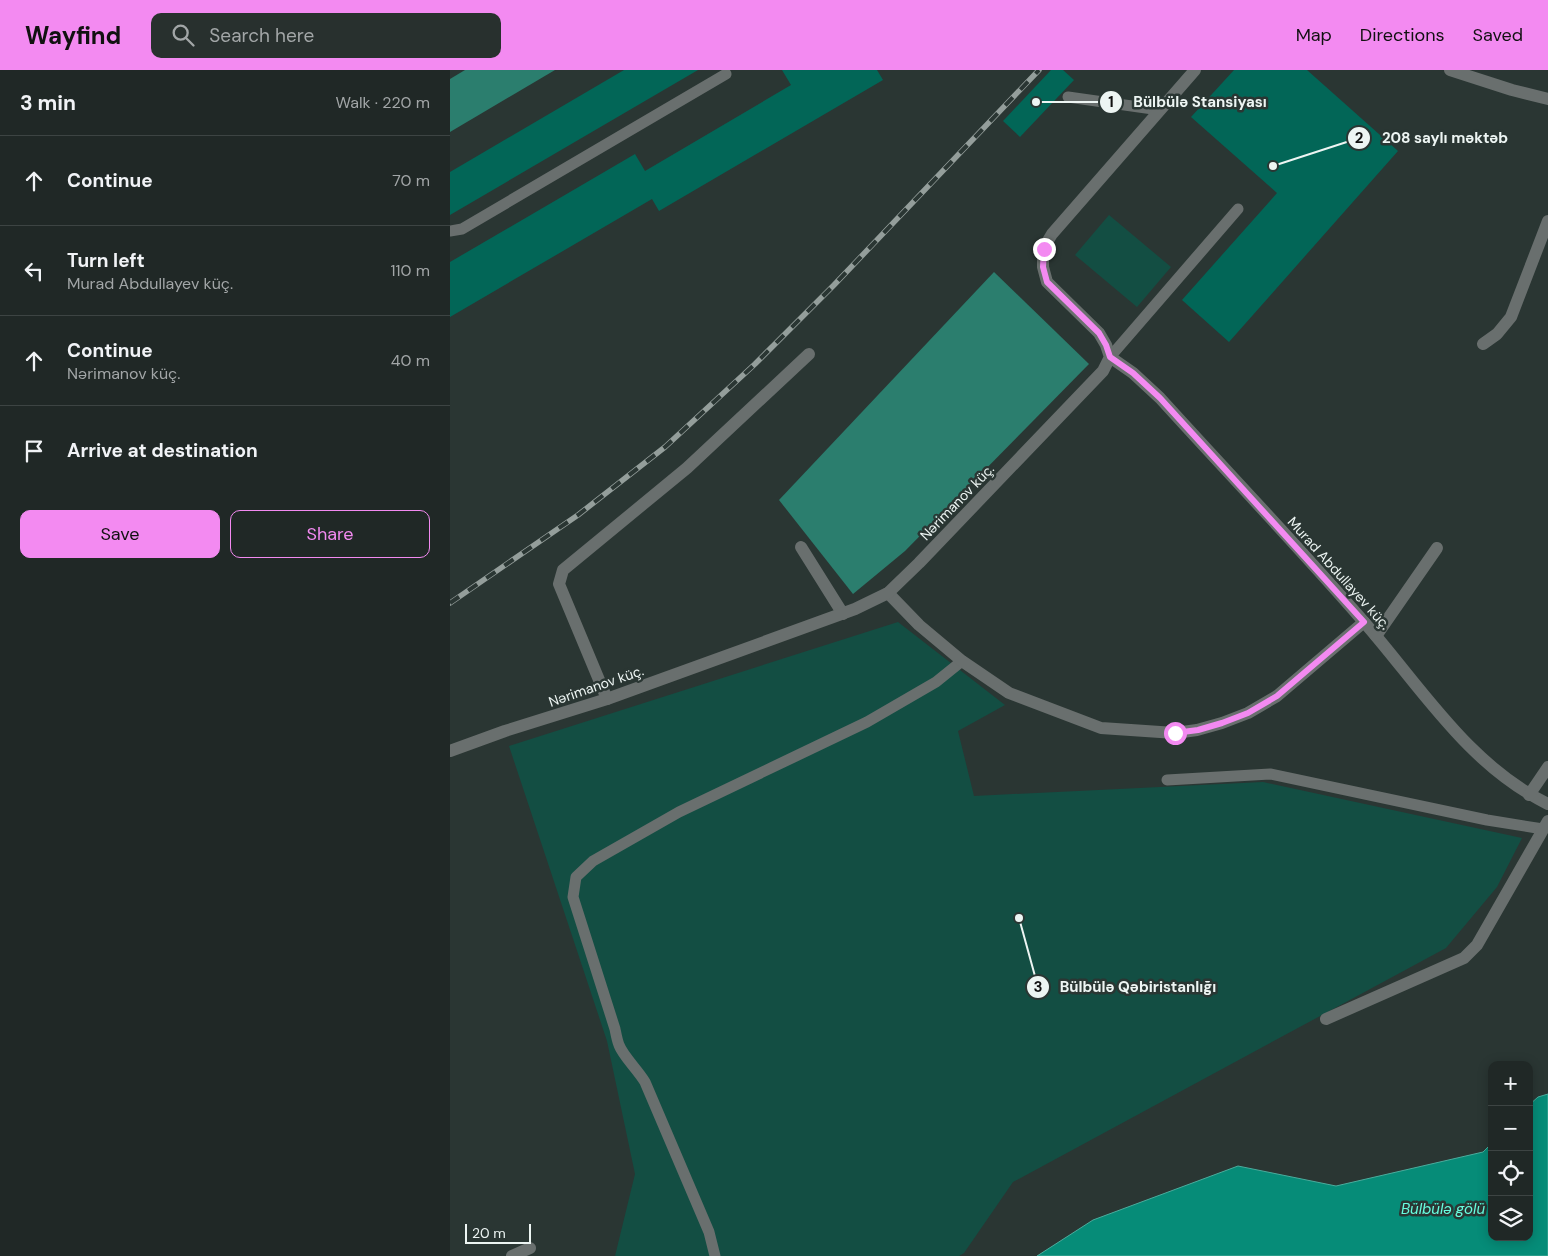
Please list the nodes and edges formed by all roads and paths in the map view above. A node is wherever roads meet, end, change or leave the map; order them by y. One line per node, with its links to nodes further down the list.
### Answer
1 (1195, 70): 6 (street)
2 (1450, 70): 5 (street)
3 (726, 74): 9 (lane)
4 (1068, 97): 6 (lane)
5 (1548, 99)
6 (1160, 110): 12 (street)
7 (1238, 209): 12 (lane)
8 (1547, 226): 10 (street)
9 (450, 231)
10 (1483, 344)
11 (808, 354): 20 (street)
12 (1110, 357): 15 (street, Nərimanov küç.); 17 (street, Murad Abdullayev küç.)
13 (801, 547): 16 (street)
14 (1437, 548): 18 (street)
15 (888, 593): 16 (street, Nərimanov küç.); 19 (street)
16 (843, 614): 20 (street, Nərimanov küç.)
17 (1364, 622): 18 (street, Murad Abdullayev küç.); 19 (street)
18 (1376, 636): 24 (street, Murad Abdullayev küç.)
19 (962, 661): 30 (lane)
20 (607, 699): 21 (street, Nərimanov küç.)
21 (450, 751)
22 (1548, 767): 24 (street)
23 (1166, 780): 26 (lane)
24 (1529, 795): 25 (street, Murad Abdullayev küç.)
25 (1548, 804)
26 (1546, 825): 27 (street)
27 (1326, 1019)
28 (530, 1248): 29 (street)
29 (512, 1256)
30 (716, 1256)

